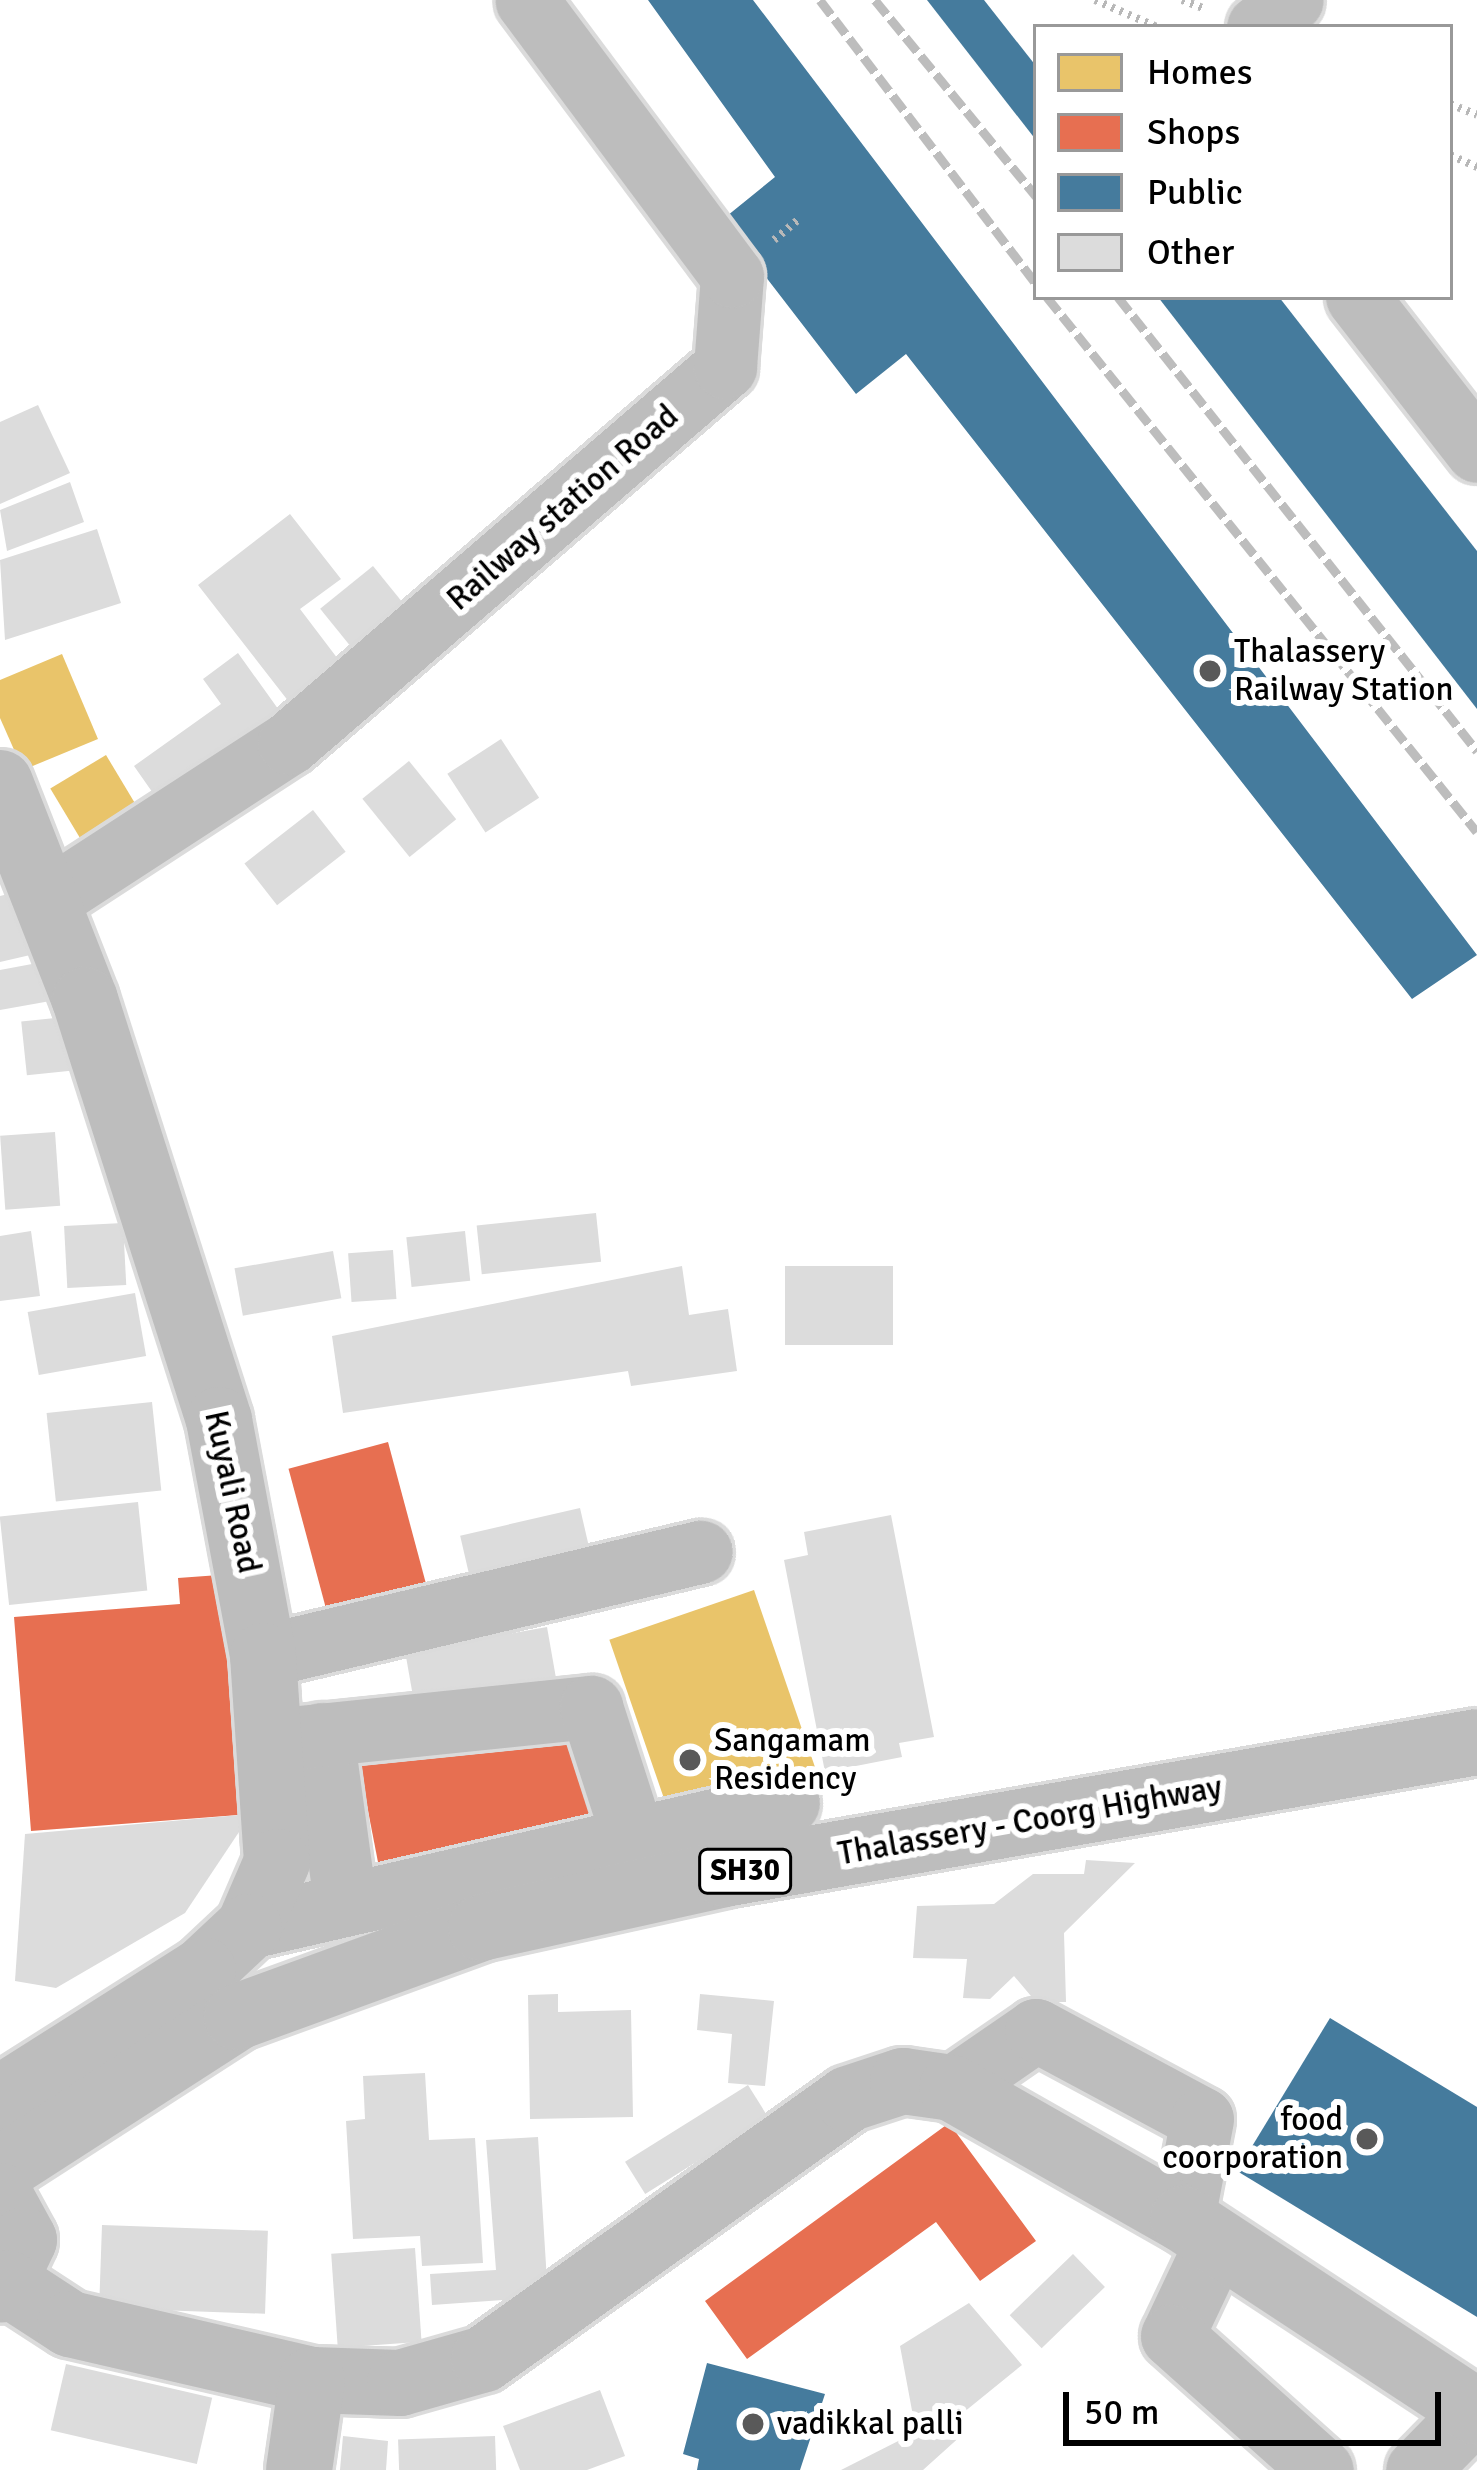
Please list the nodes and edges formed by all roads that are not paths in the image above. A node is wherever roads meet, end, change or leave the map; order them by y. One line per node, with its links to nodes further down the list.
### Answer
1 (526, 0): 7 (lane, Railway station Road)
2 (1292, 0): 3 (lane)
3 (1262, 24)
4 (1359, 300): 5 (lane)
5 (1477, 451)
6 (0, 783): 7 (main road, Kuyali Road)
7 (46, 900): 9 (main road, Kuyali Road)
8 (701, 1552): 9 (lane)
9 (262, 1656): 10 (main road, Kuyali Road)
10 (296, 1737): 13 (lane); 14 (lane); 15 (main road, Kuyali Road)
11 (1477, 1742): 19 (main road, Thalassery - Coorg Highway / SH30)
12 (788, 1802): 13 (lane)
13 (635, 1843): 14 (lane)
14 (345, 1903): 15 (lane)
15 (249, 1927): 17 (main road, Kuyali Road)
16 (952, 2089): 18 (main road); 18 (lane); 20 (main road, Thalassery - Coorg Highway)
17 (0, 2098)
18 (1200, 2230): 21 (main road); 23 (lane)
19 (5, 2245): 20 (main road, Thalassery - Coorg Highway / SH30)
20 (312, 2380): 22 (main road)
21 (1476, 2412): 24 (lane)
22 (299, 2470)
23 (1322, 2470)
24 (1417, 2470)

